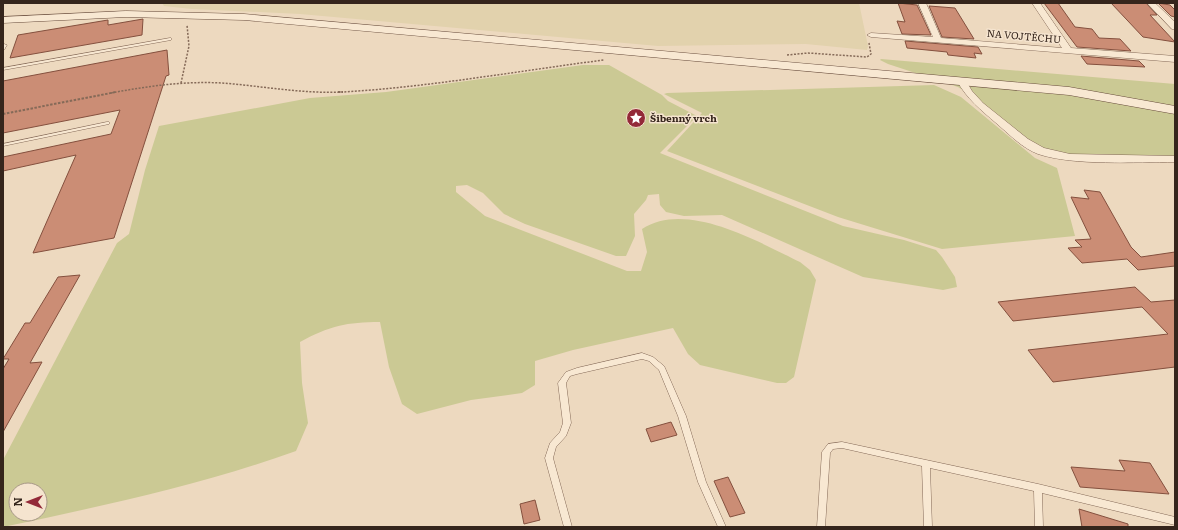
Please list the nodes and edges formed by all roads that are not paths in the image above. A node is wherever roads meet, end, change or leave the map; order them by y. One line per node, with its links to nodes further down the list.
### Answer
1 (922, 3): 8 (street)
2 (1036, 3): 9 (street)
3 (1151, 3): 5 (street)
4 (3, 20): 12 (main road)
5 (1175, 27)
6 (871, 35): 8 (street, NA VOJTĚCHU)
7 (170, 39): 11 (lane)
8 (938, 40): 9 (street, NA VOJTĚCHU)
9 (1069, 51): 10 (street, NA VOJTĚCHU)
10 (1175, 59)
11 (3, 69)
12 (962, 81): 13 (main road); 16 (street)
13 (1175, 110)
14 (107, 123): 15 (lane)
15 (3, 146)
16 (1175, 159)
17 (926, 463): 18 (lane); 22 (lane); 23 (lane)
18 (1038, 488): 19 (lane); 24 (lane)
19 (1175, 521)
20 (568, 527): 21 (lane)
21 (722, 527)
22 (821, 527)
23 (928, 527)
24 (1039, 527)

